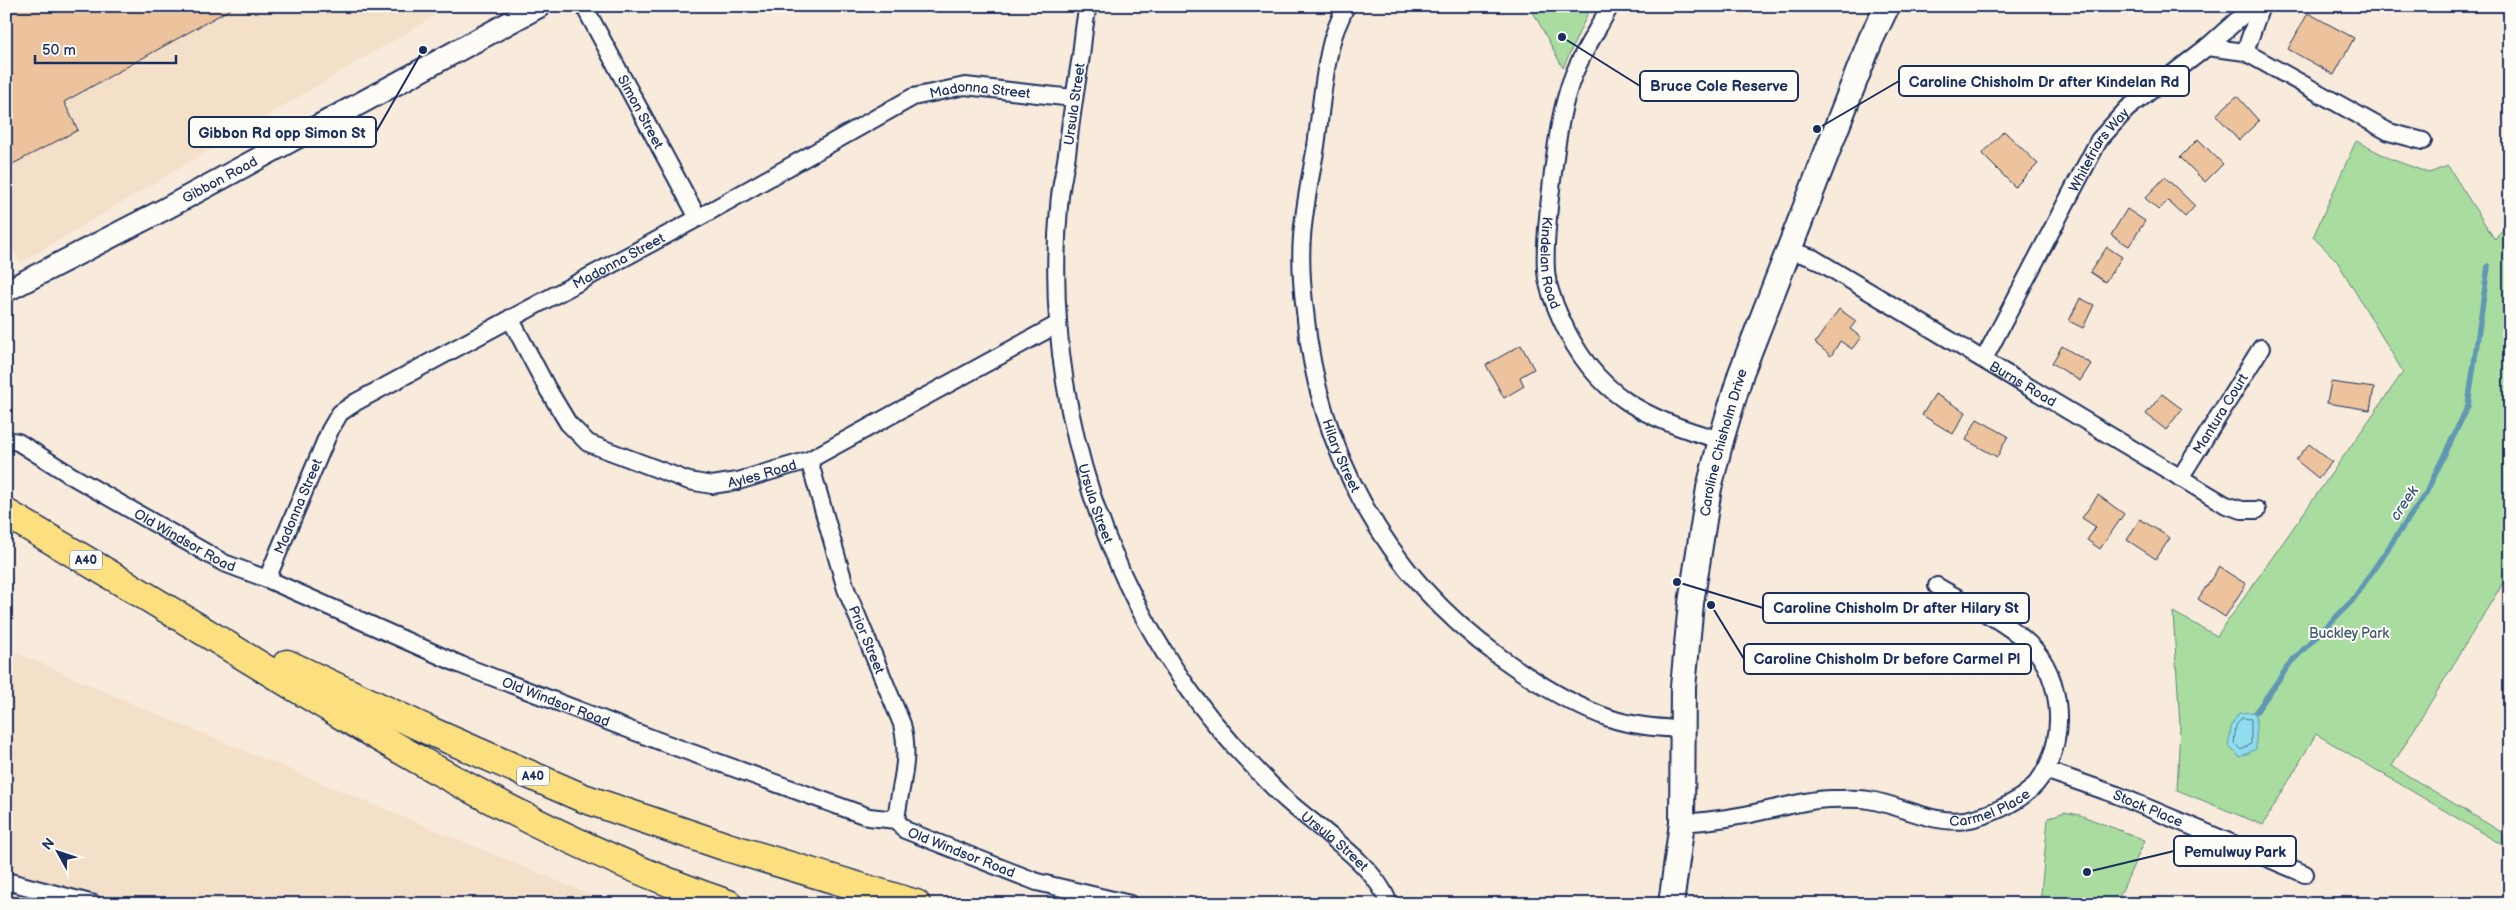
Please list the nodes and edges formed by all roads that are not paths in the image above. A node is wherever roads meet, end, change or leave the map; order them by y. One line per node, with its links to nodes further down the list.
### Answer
1 (540, 6): 15 (street, Gibbon Road)
2 (584, 6): 13 (street, Simon Street)
3 (1088, 6): 11 (street, Ursula Street)
4 (1346, 6): 31 (street, Hilary Street)
5 (1610, 6): 23 (street, Kindelan Road)
6 (1887, 6): 14 (main road, Caroline Chisholm Drive)
7 (2253, 6): 9 (street, Whitefriars Way)
8 (2261, 6): 10 (street)
9 (2207, 47): 10 (street); 21 (street, Whitefriars Way)
10 (2245, 52): 12 (street)
11 (1073, 98): 13 (street, Madonna Street); 19 (street, Ursula Street)
12 (2423, 141)
13 (698, 218): 18 (street, Madonna Street)
14 (1790, 250): 21 (street, Burns Road); 23 (main road, Caroline Chisholm Drive)
15 (32, 278): 16 (street, Gibbon Road); 17 (street, Gibbon Road)
16 (6, 291)
17 (6, 296)
18 (510, 318): 24 (street, Ayles Road); 28 (street, Madonna Street)
19 (1058, 324): 24 (street, Ayles Road); 41 (street, Ursula Street)
20 (2261, 348): 25 (street, Mantura Court)
21 (1984, 359): 25 (street, Burns Road)
22 (6, 440): 28 (street, Old Windsor Road)
23 (1721, 440): 31 (main road, Caroline Chisholm Drive)
24 (809, 460): 33 (street, Prior Street)
25 (2180, 478): 26 (street, Burns Road)
26 (2257, 510)
27 (6, 513): 30 (highway, A40)
28 (267, 579): 33 (street, Old Windsor Road)
29 (1937, 586): 32 (street, Carmel Place)
30 (165, 608): 38 (highway, A40); 39 (highway, A40)
31 (1682, 729): 34 (main road, Caroline Chisholm Drive)
32 (2046, 770): 34 (street, Carmel Place); 35 (street, Stock Place)
33 (896, 820): 40 (street, Old Windsor Road)
34 (1682, 823): 42 (main road, Caroline Chisholm Drive)
35 (2305, 874)
36 (6, 881): 37 (street)
37 (94, 904)
38 (728, 904)
39 (916, 904)
40 (1130, 904)
41 (1389, 904)
42 (1671, 904)

